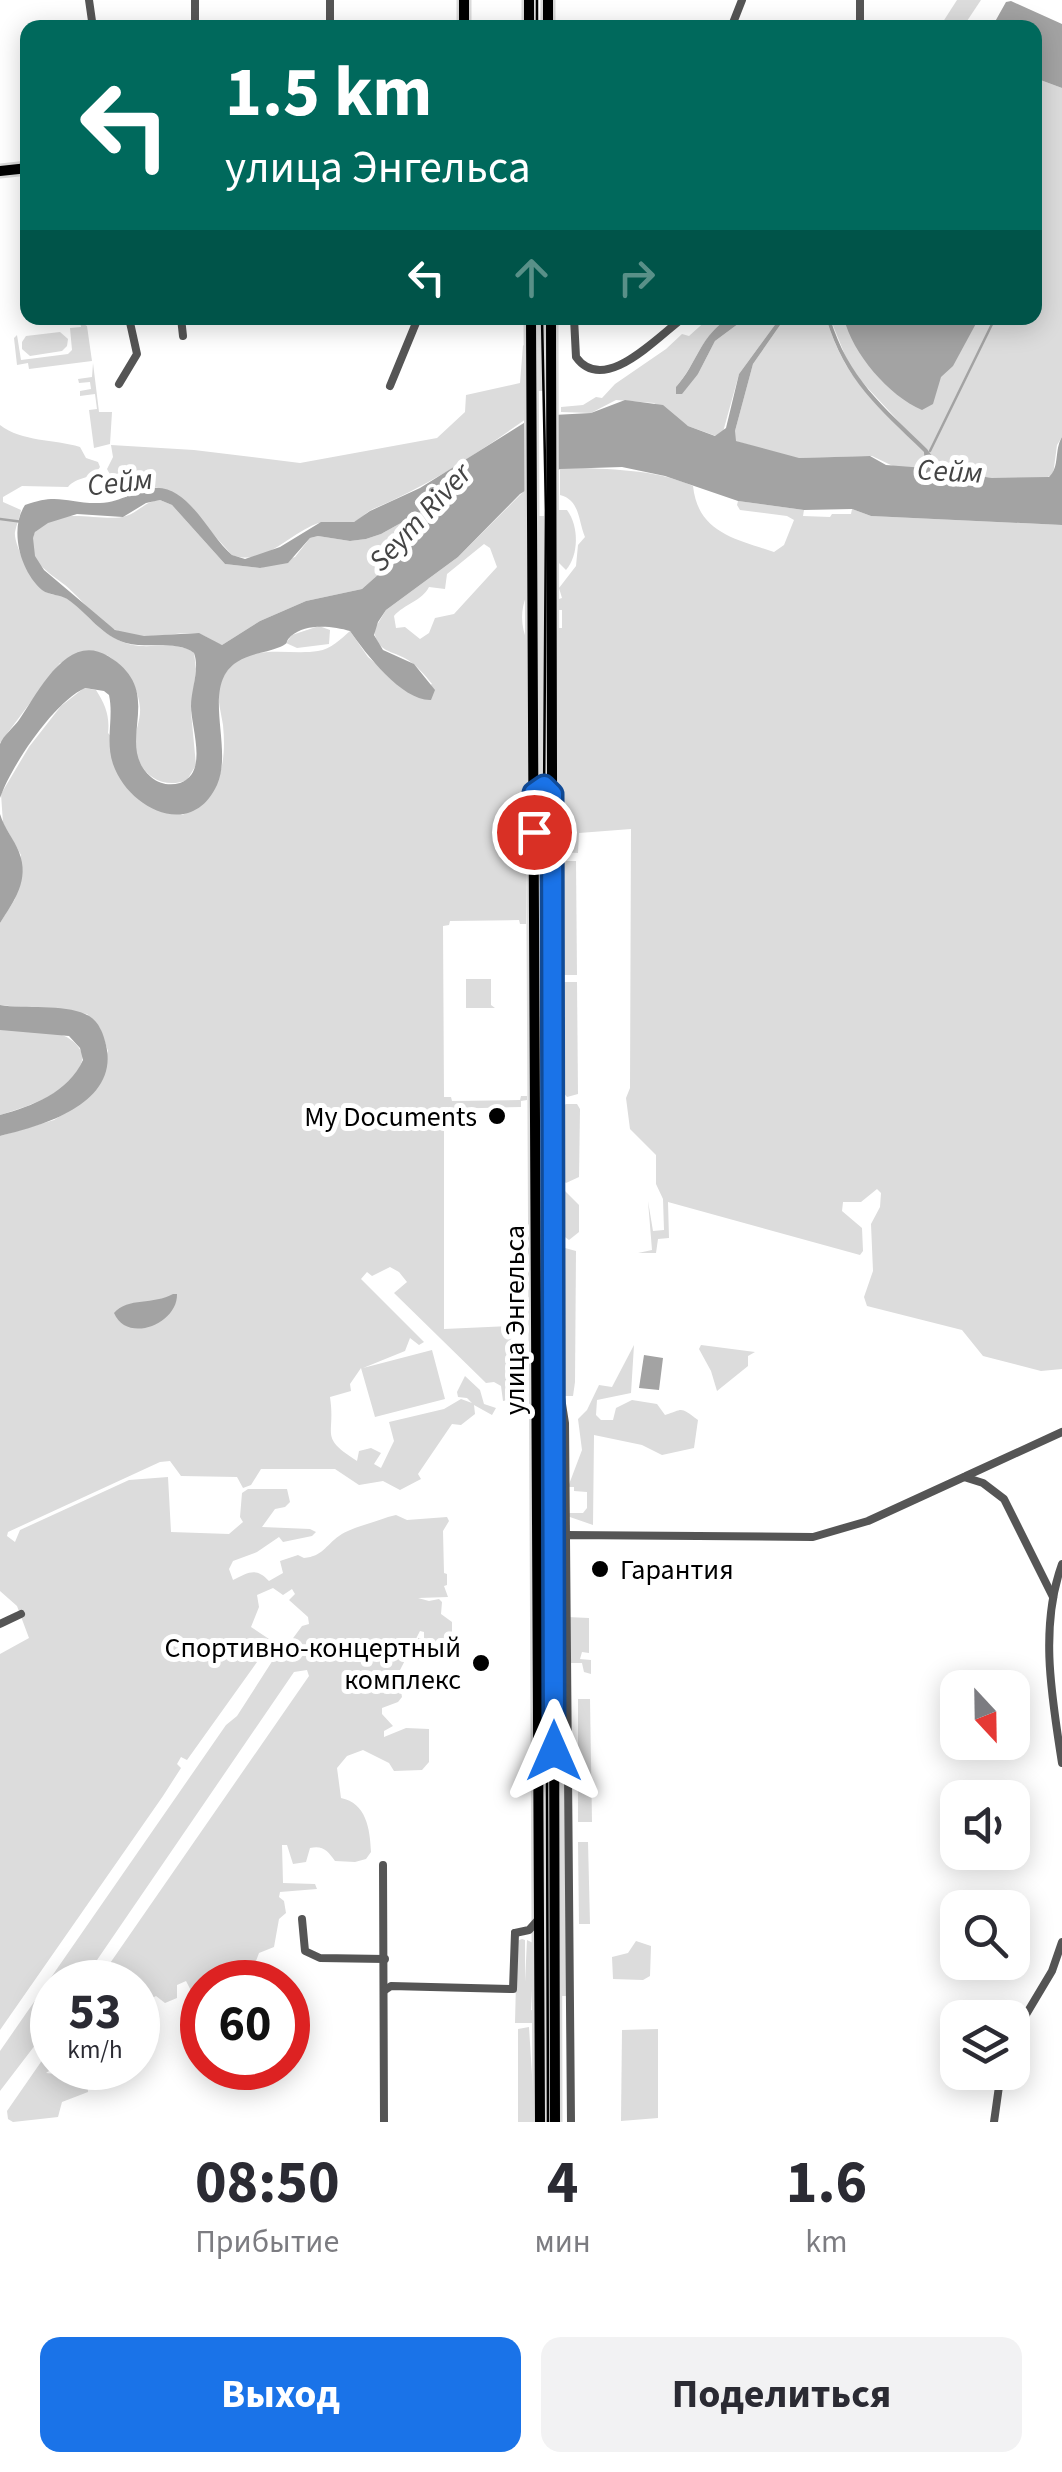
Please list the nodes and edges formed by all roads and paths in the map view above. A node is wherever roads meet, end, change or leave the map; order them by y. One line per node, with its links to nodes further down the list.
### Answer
1 (131, 325): 9 (street)
2 (182, 325): 8 (street)
3 (415, 325): 10 (street)
4 (531, 325): 11 (main road, улица Энгельса)
5 (551, 325): 12 (main road, улица Энгельса)
6 (574, 325): 7 (street)
7 (674, 325)
8 (183, 336)
9 (119, 384)
10 (390, 386)
11 (534, 793): 12 (main road); 14 (main road, улица Энгельса)
12 (552, 794): 13 (main road, улица Энгельса)
13 (554, 1307): 14 (main road); 16 (main road, улица Энгельса)
14 (537, 1309): 15 (main road, улица Энгельса)
15 (537, 1343): 16 (main road); 28 (main road, улица Энгельса)
16 (554, 1343): 17 (main road, улица Энгельса)
17 (554, 1362): 20 (street); 21 (main road, улица Энгельса)
18 (1062, 1432): 19 (street)
19 (964, 1478): 20 (street); 24 (street)
20 (566, 1535): 21 (street); 43 (street)
21 (554, 1544): 29 (main road, улица Энгельса)
22 (1062, 1564): 23 (street)
23 (1058, 1576): 24 (street); 25 (street)
24 (1045, 1578): 25 (street)
25 (1053, 1597): 30 (street)
26 (21, 1614): 27 (street)
27 (0, 1624)
28 (538, 1641): 29 (main road); 33 (main road, улица Энгельса)
29 (554, 1641): 42 (main road, улица Энгельса)
30 (1062, 1763)
31 (383, 1865): 37 (street)
32 (302, 1920): 37 (street)
33 (538, 1920): 34 (street); 35 (main road, улица Энгельса)
34 (515, 1933): 35 (street); 38 (street)
35 (538, 1942): 41 (main road, улица Энгельса)
36 (1062, 1942): 39 (street)
37 (385, 1959): 38 (street)
38 (385, 1990): 44 (street)
39 (1030, 2008)
40 (998, 2090): 47 (street)
41 (540, 2101): 42 (main road); 45 (main road, улица Энгельса)
42 (555, 2101): 46 (main road, улица Энгельса)
43 (571, 2121)
44 (384, 2122)
45 (540, 2122)
46 (556, 2122)
47 (994, 2122)

